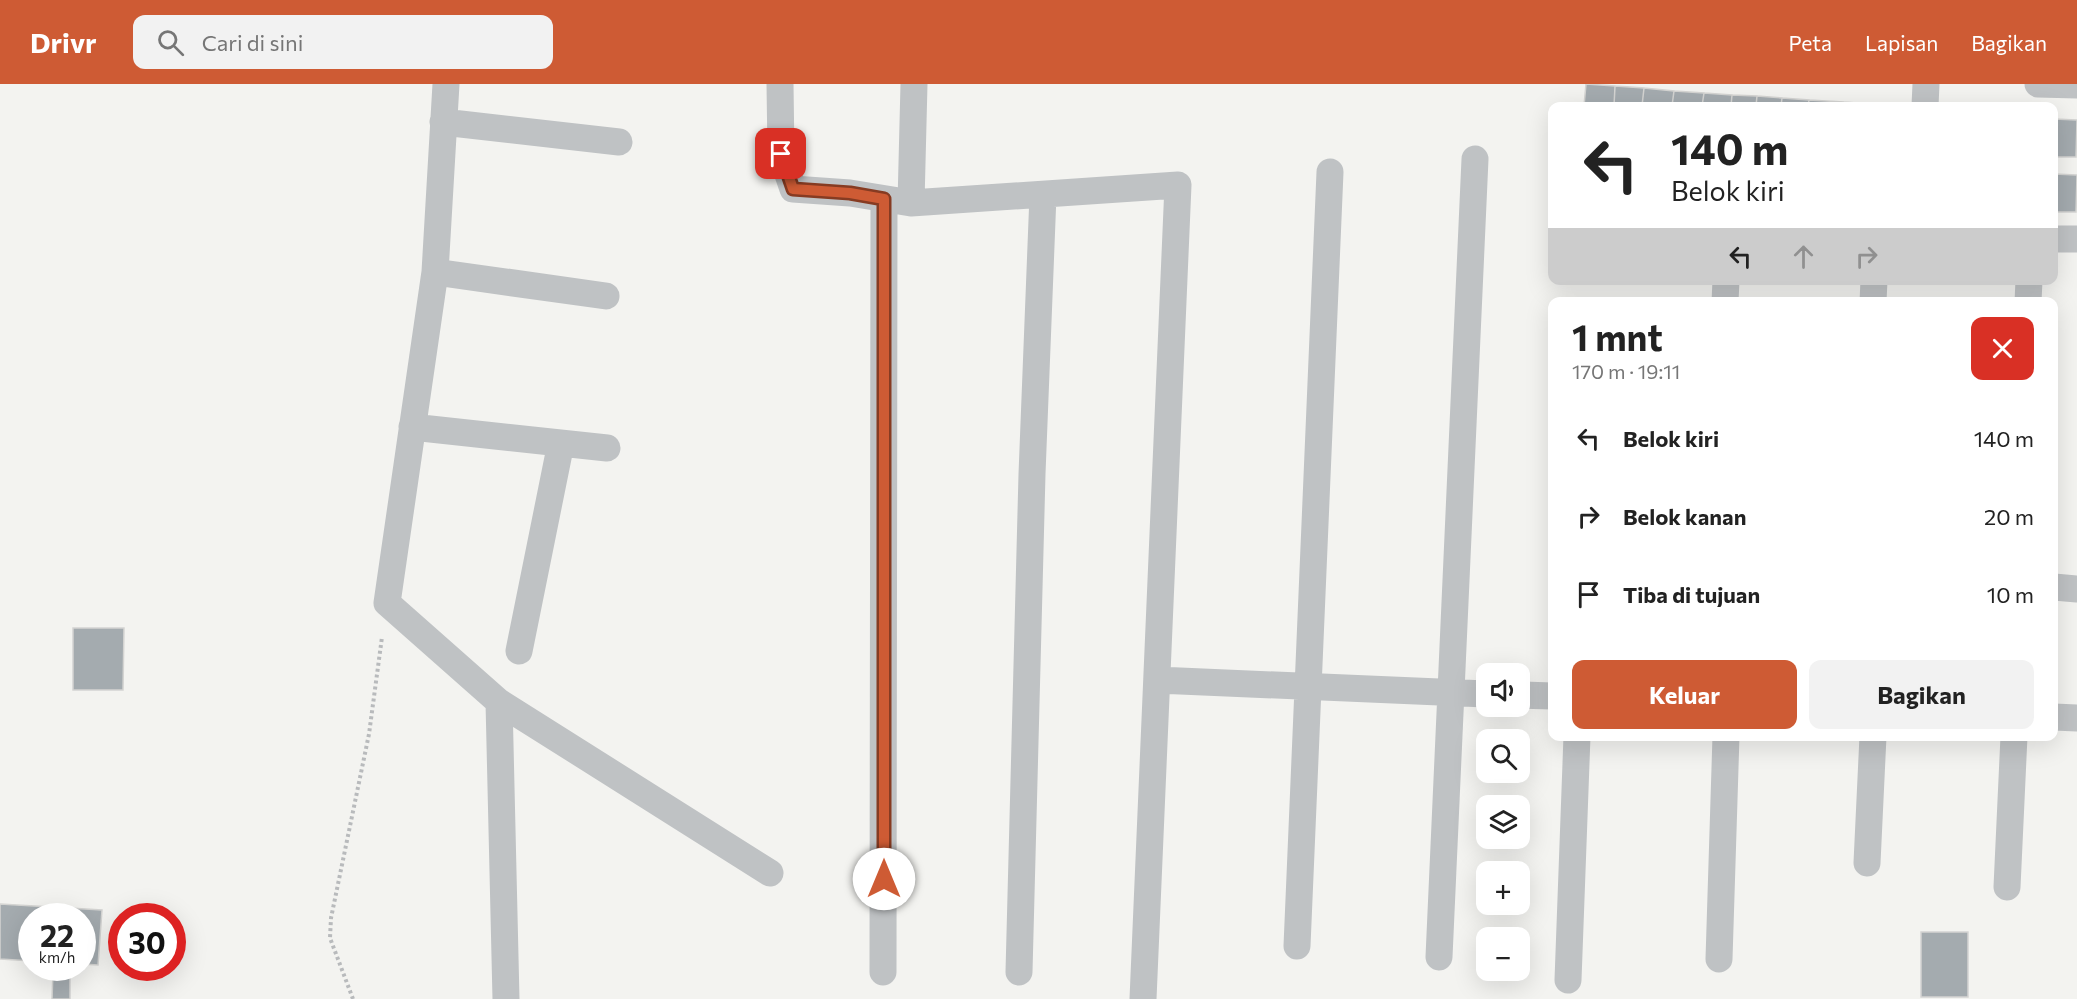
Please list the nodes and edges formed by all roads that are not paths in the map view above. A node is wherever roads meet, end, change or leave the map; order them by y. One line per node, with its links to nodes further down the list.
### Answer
1 (446, 84): 8 (street)
2 (780, 84): 13 (street)
3 (914, 84): 14 (street)
4 (1926, 84): 7 (street)
5 (2038, 84): 6 (street)
6 (2077, 85)
7 (1925, 102)
8 (443, 122): 9 (street); 17 (street)
9 (618, 142)
10 (1475, 159): 27 (street)
11 (1330, 172): 26 (street)
12 (1043, 195): 14 (street); 25 (street); 45 (street)
13 (884, 199): 14 (street); 44 (street)
14 (911, 203)
15 (2058, 238): 16 (street)
16 (2077, 239)
17 (435, 272): 18 (street); 19 (street)
18 (606, 296)
19 (412, 427): 20 (street); 31 (street)
20 (561, 443): 21 (street); 24 (street)
21 (607, 448)
22 (2058, 587): 23 (street)
23 (2077, 589)
24 (519, 651)
25 (1157, 680): 26 (street); 48 (street)
26 (1308, 686): 27 (street); 41 (street)
27 (1451, 692): 28 (street); 42 (street)
28 (1476, 693)
29 (1530, 695): 30 (street)
30 (1548, 696)
31 (499, 702): 39 (street); 47 (street)
32 (2058, 717): 33 (street)
33 (2077, 718)
34 (1577, 741): 46 (street)
35 (1726, 741): 43 (street)
36 (1873, 741): 38 (street)
37 (2014, 741): 40 (street)
38 (1867, 863)
39 (770, 873)
40 (2007, 887)
41 (1297, 946)
42 (1439, 957)
43 (1719, 958)
44 (884, 972)
45 (1019, 972)
46 (1568, 980)
47 (506, 999)
48 (1143, 999)

